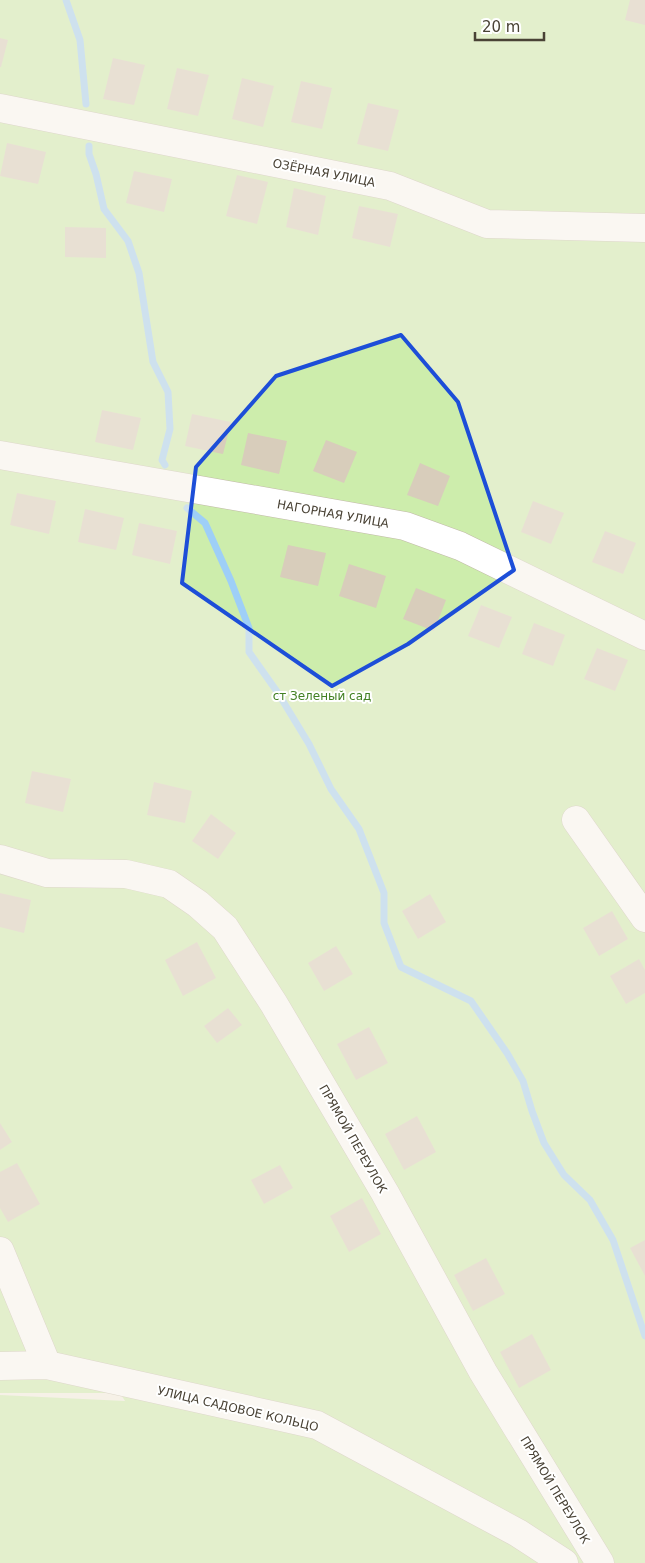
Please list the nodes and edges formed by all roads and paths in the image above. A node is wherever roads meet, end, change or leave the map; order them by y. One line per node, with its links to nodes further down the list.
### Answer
1 (0, 108): 2 (street, ОЗЁРНАЯ УЛИЦА)
2 (645, 228)
3 (0, 455): 4 (street, НАГОРНАЯ УЛИЦА)
4 (645, 636)
5 (576, 820): 7 (street)
6 (0, 859): 12 (street, ПРЯМОЙ ПЕРЕУЛОК)
7 (645, 918)
8 (0, 1251): 9 (street)
9 (47, 1365): 10 (street, УЛИЦА САДОВОЕ КОЛЬЦО); 11 (street, УЛИЦА САДОВОЕ КОЛЬЦО)
10 (0, 1366)
11 (564, 1563)
12 (600, 1563)

